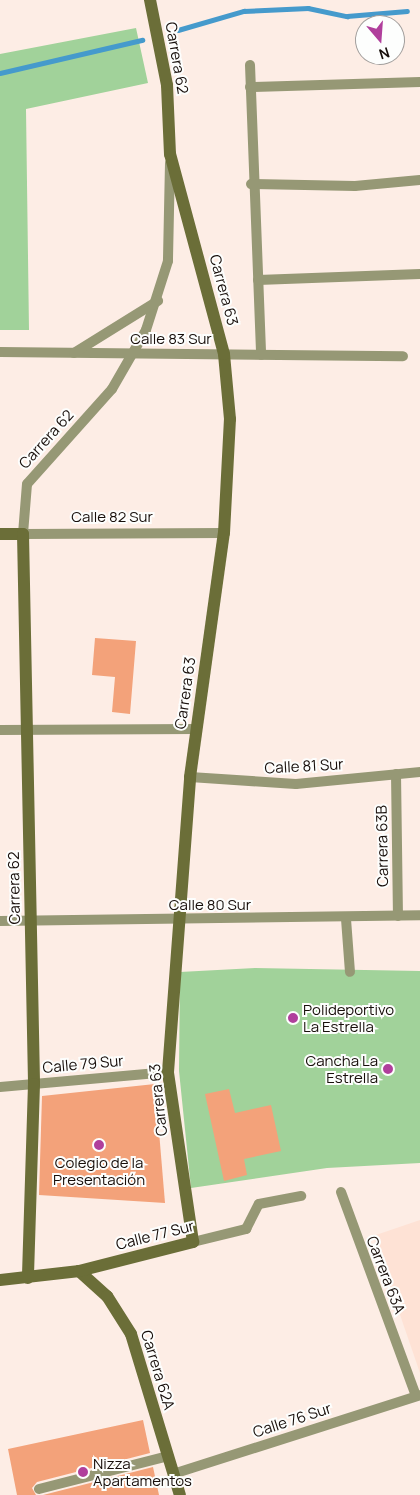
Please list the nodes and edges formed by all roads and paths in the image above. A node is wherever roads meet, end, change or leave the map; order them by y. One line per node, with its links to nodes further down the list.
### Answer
1 (150, 0): 5 (street, Carrera 62)
2 (250, 65): 4 (street)
3 (420, 82): 4 (street)
4 (250, 87): 7 (street)
5 (170, 154): 10 (street, Carrera 62); 14 (street, Carrera 63)
6 (420, 180): 7 (street)
7 (251, 184): 9 (street)
8 (420, 274): 9 (street)
9 (258, 280): 15 (street)
10 (158, 301): 12 (street); 13 (street, Carrera 62)
11 (0, 352): 12 (street, Calle 83 Sur)
12 (74, 353): 13 (street, Calle 83 Sur)
13 (134, 354): 14 (street, Calle 83 Sur); 19 (street, Carrera 62)
14 (224, 354): 15 (street, Calle 83 Sur); 17 (street, Carrera 63)
15 (261, 354): 16 (street, Calle 83 Sur)
16 (403, 356)
17 (224, 533): 19 (street, Calle 82 Sur); 20 (street, Carrera 63)
18 (0, 534): 19 (street, Calle 82 Sur)
19 (23, 534): 22 (street, Carrera 62)
20 (196, 729): 22 (street); 25 (street, Carrera 63)
21 (0, 730): 22 (street)
22 (27, 730): 31 (street, Carrera 62)
23 (420, 772): 24 (street, Calle 81 Sur)
24 (396, 774): 25 (street, Calle 81 Sur); 27 (street, Carrera 63B)
25 (190, 777): 29 (street, Carrera 63)
26 (420, 915): 27 (street, Calle 80 Sur)
27 (398, 916): 28 (street, Calle 80 Sur)
28 (346, 919): 29 (street, Calle 80 Sur); 32 (street)
29 (177, 920): 31 (street, Calle 80 Sur); 33 (street, Carrera 63)
30 (0, 921): 31 (street, Calle 80 Sur)
31 (31, 921): 34 (street, Carrera 62)
32 (350, 972)
33 (168, 1072): 34 (street, Calle 79 Sur); 38 (street, Carrera 63)
34 (34, 1084): 35 (street, Calle 79 Sur); 40 (street, Carrera 62)
35 (0, 1087)
36 (341, 1192): 42 (street, Carrera 63A)
37 (302, 1196): 38 (street, Calle 77 Sur)
38 (193, 1242): 39 (street, Calle 77 Sur)
39 (79, 1271): 40 (street, Calle 77 Sur); 43 (street, Carrera 62A)
40 (28, 1278): 41 (street, Calle 77 Sur)
41 (0, 1280)
42 (418, 1395): 44 (street, Calle 76 Sur)
43 (168, 1456): 44 (street, Carrera 62A); 45 (street)
44 (173, 1474): 46 (street, Carrera 62A)
45 (39, 1489)
46 (180, 1495)

